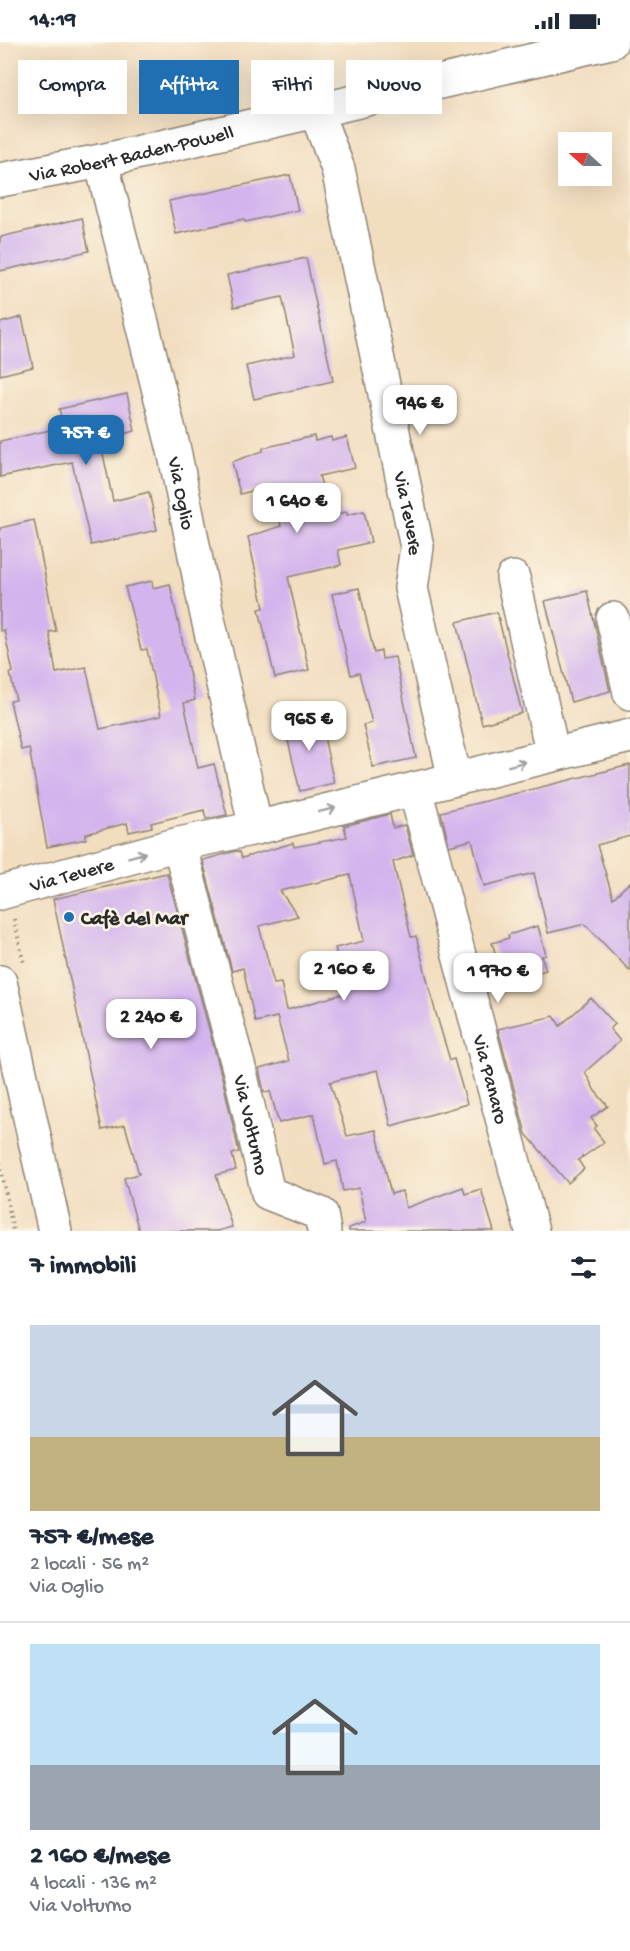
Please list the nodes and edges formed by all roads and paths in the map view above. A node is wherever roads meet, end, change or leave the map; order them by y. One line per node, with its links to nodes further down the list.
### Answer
1 (611, 42): 2 (street, Via Robert Baden-Powell)
2 (334, 107)
3 (303, 114): 5 (street, Via Robert Baden-Powell)
4 (317, 114): 12 (street, Via Tevere)
5 (101, 161): 6 (street, Via Robert Baden-Powell); 14 (street, Via Oglio)
6 (0, 180)
7 (513, 578): 11 (street)
8 (613, 619): 9 (street)
9 (630, 693)
10 (630, 736): 11 (street, Via Tevere)
11 (553, 755): 12 (street, Via Tevere, one-way to 11)
12 (455, 779): 13 (street, Via Tevere)
13 (415, 789): 14 (street, Via Tevere, one-way to 13); 22 (street, Via Panaro)
14 (256, 828): 15 (street, Via Tevere)
15 (179, 844): 16 (street, Via Tevere, one-way to 15); 21 (street, Via Volturno)
16 (0, 893)
17 (0, 982): 20 (street)
18 (0, 1163): 19 (path)
19 (13, 1231)
20 (55, 1231)
21 (324, 1231)
22 (532, 1231)

